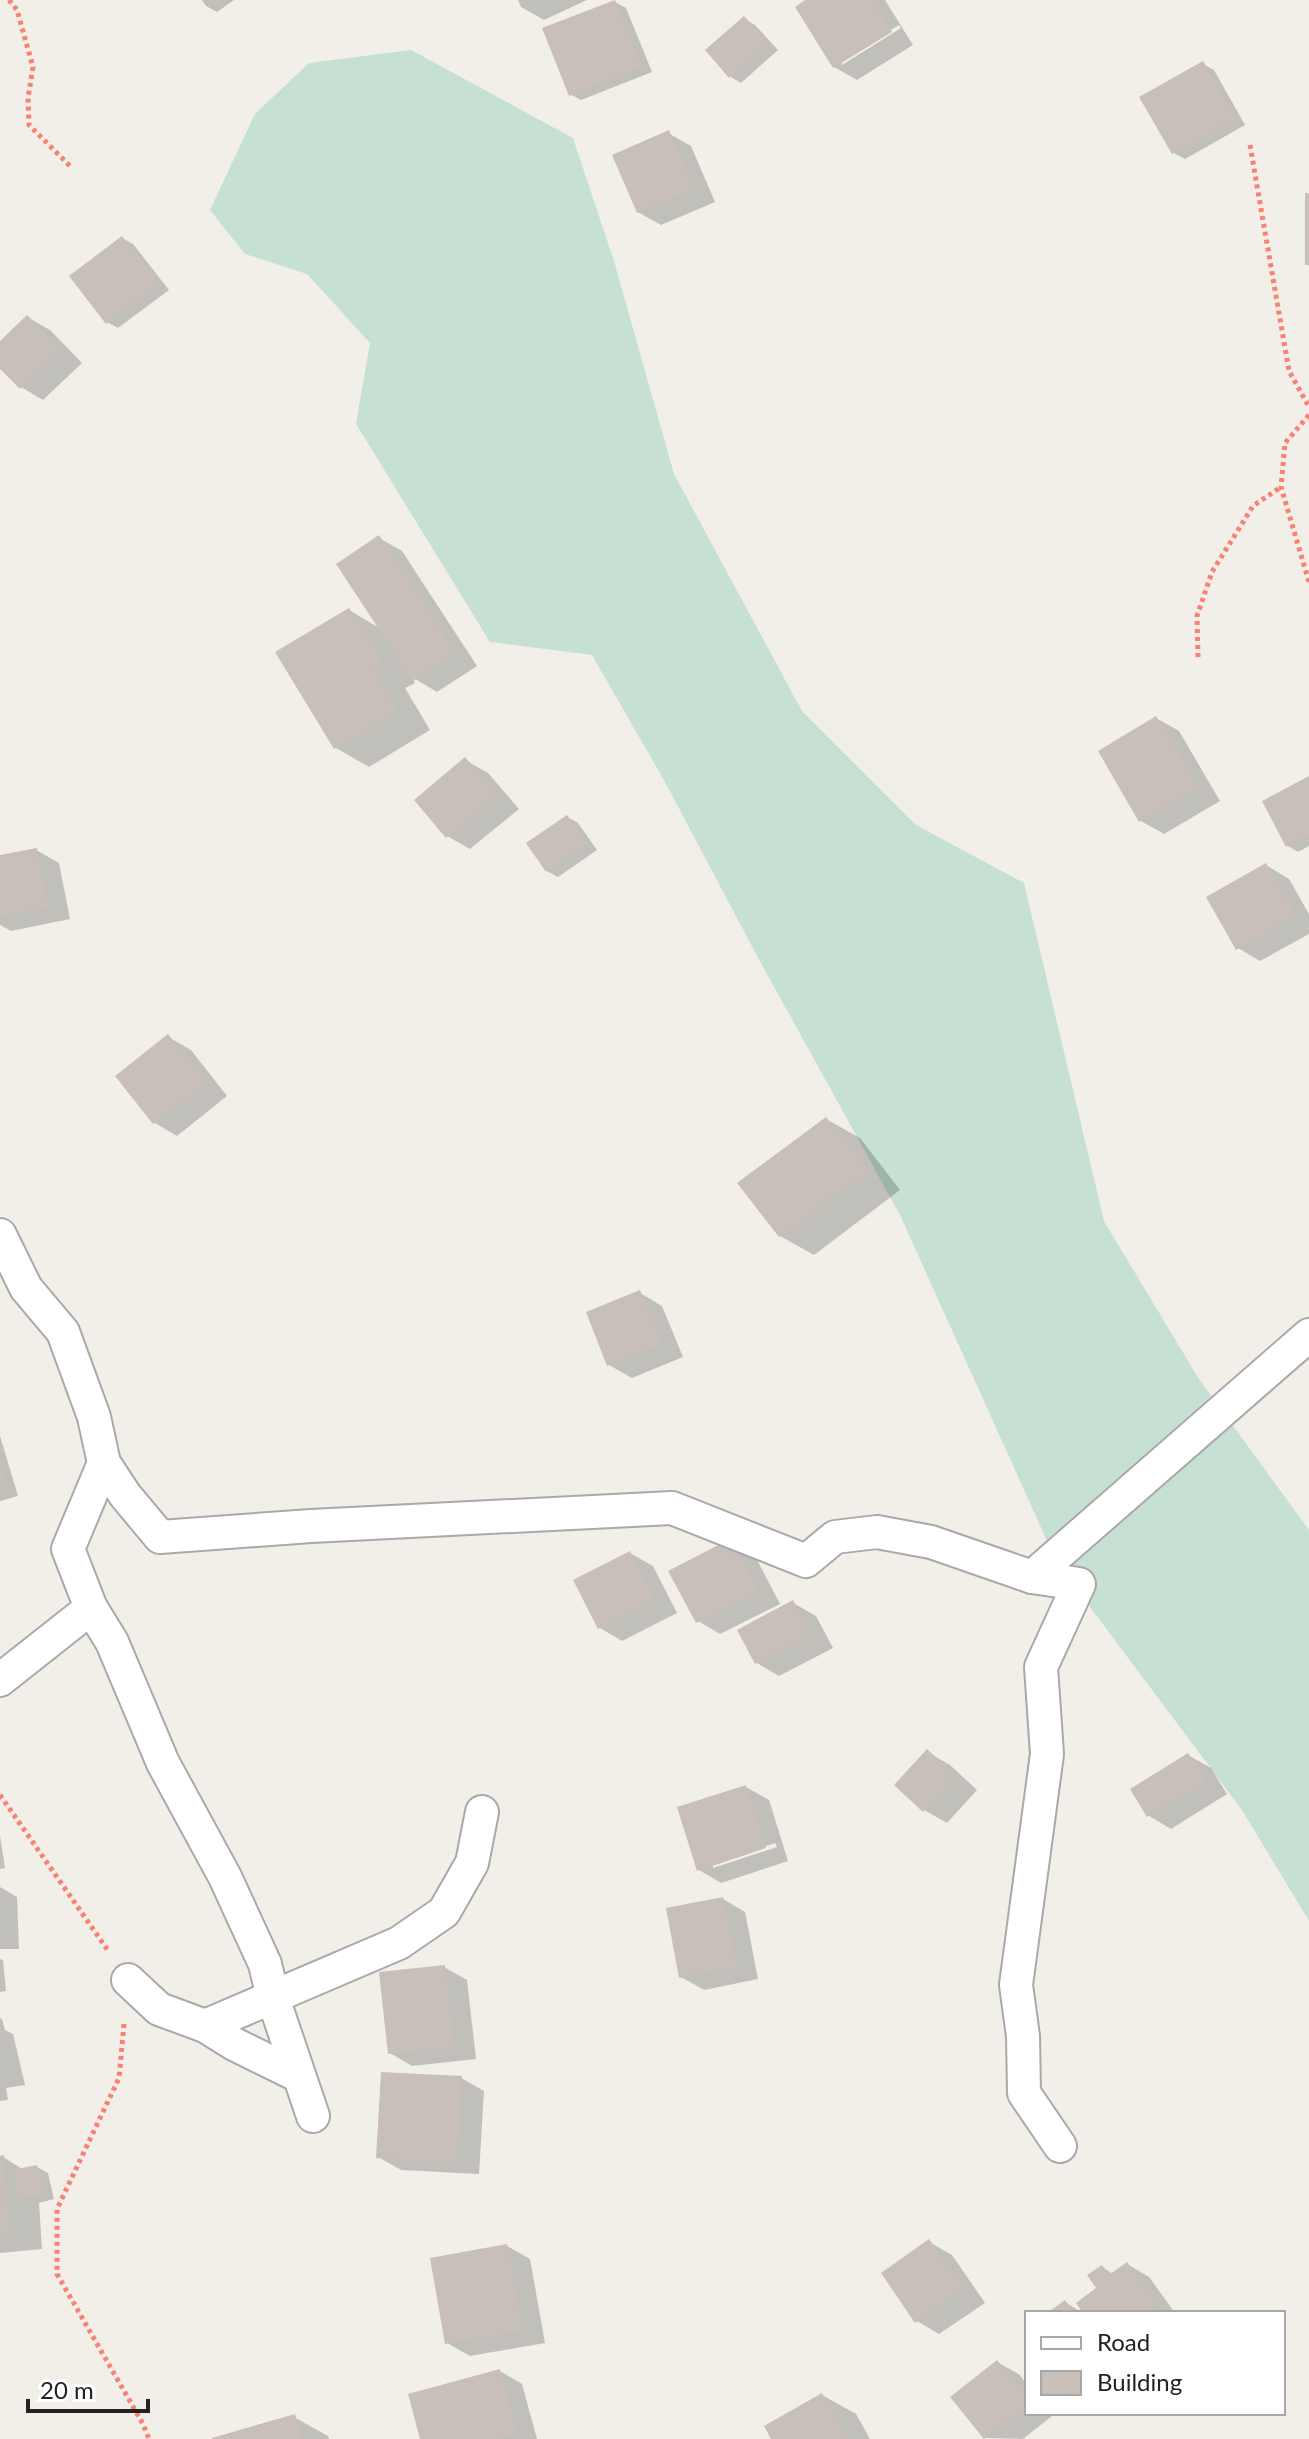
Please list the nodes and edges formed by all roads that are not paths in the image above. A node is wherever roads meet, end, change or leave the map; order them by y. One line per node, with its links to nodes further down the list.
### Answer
1 (0, 1235): 3 (street)
2 (1309, 1335): 4 (street)
3 (104, 1463): 4 (street); 5 (street)
4 (1032, 1577): 13 (street)
5 (91, 1608): 6 (street); 9 (street)
6 (0, 1680)
7 (482, 1812): 9 (street)
8 (128, 1980): 10 (street)
9 (273, 1998): 10 (street); 11 (street)
10 (205, 2026): 11 (street)
11 (299, 2076): 12 (street)
12 (313, 2116)
13 (1060, 2146)

